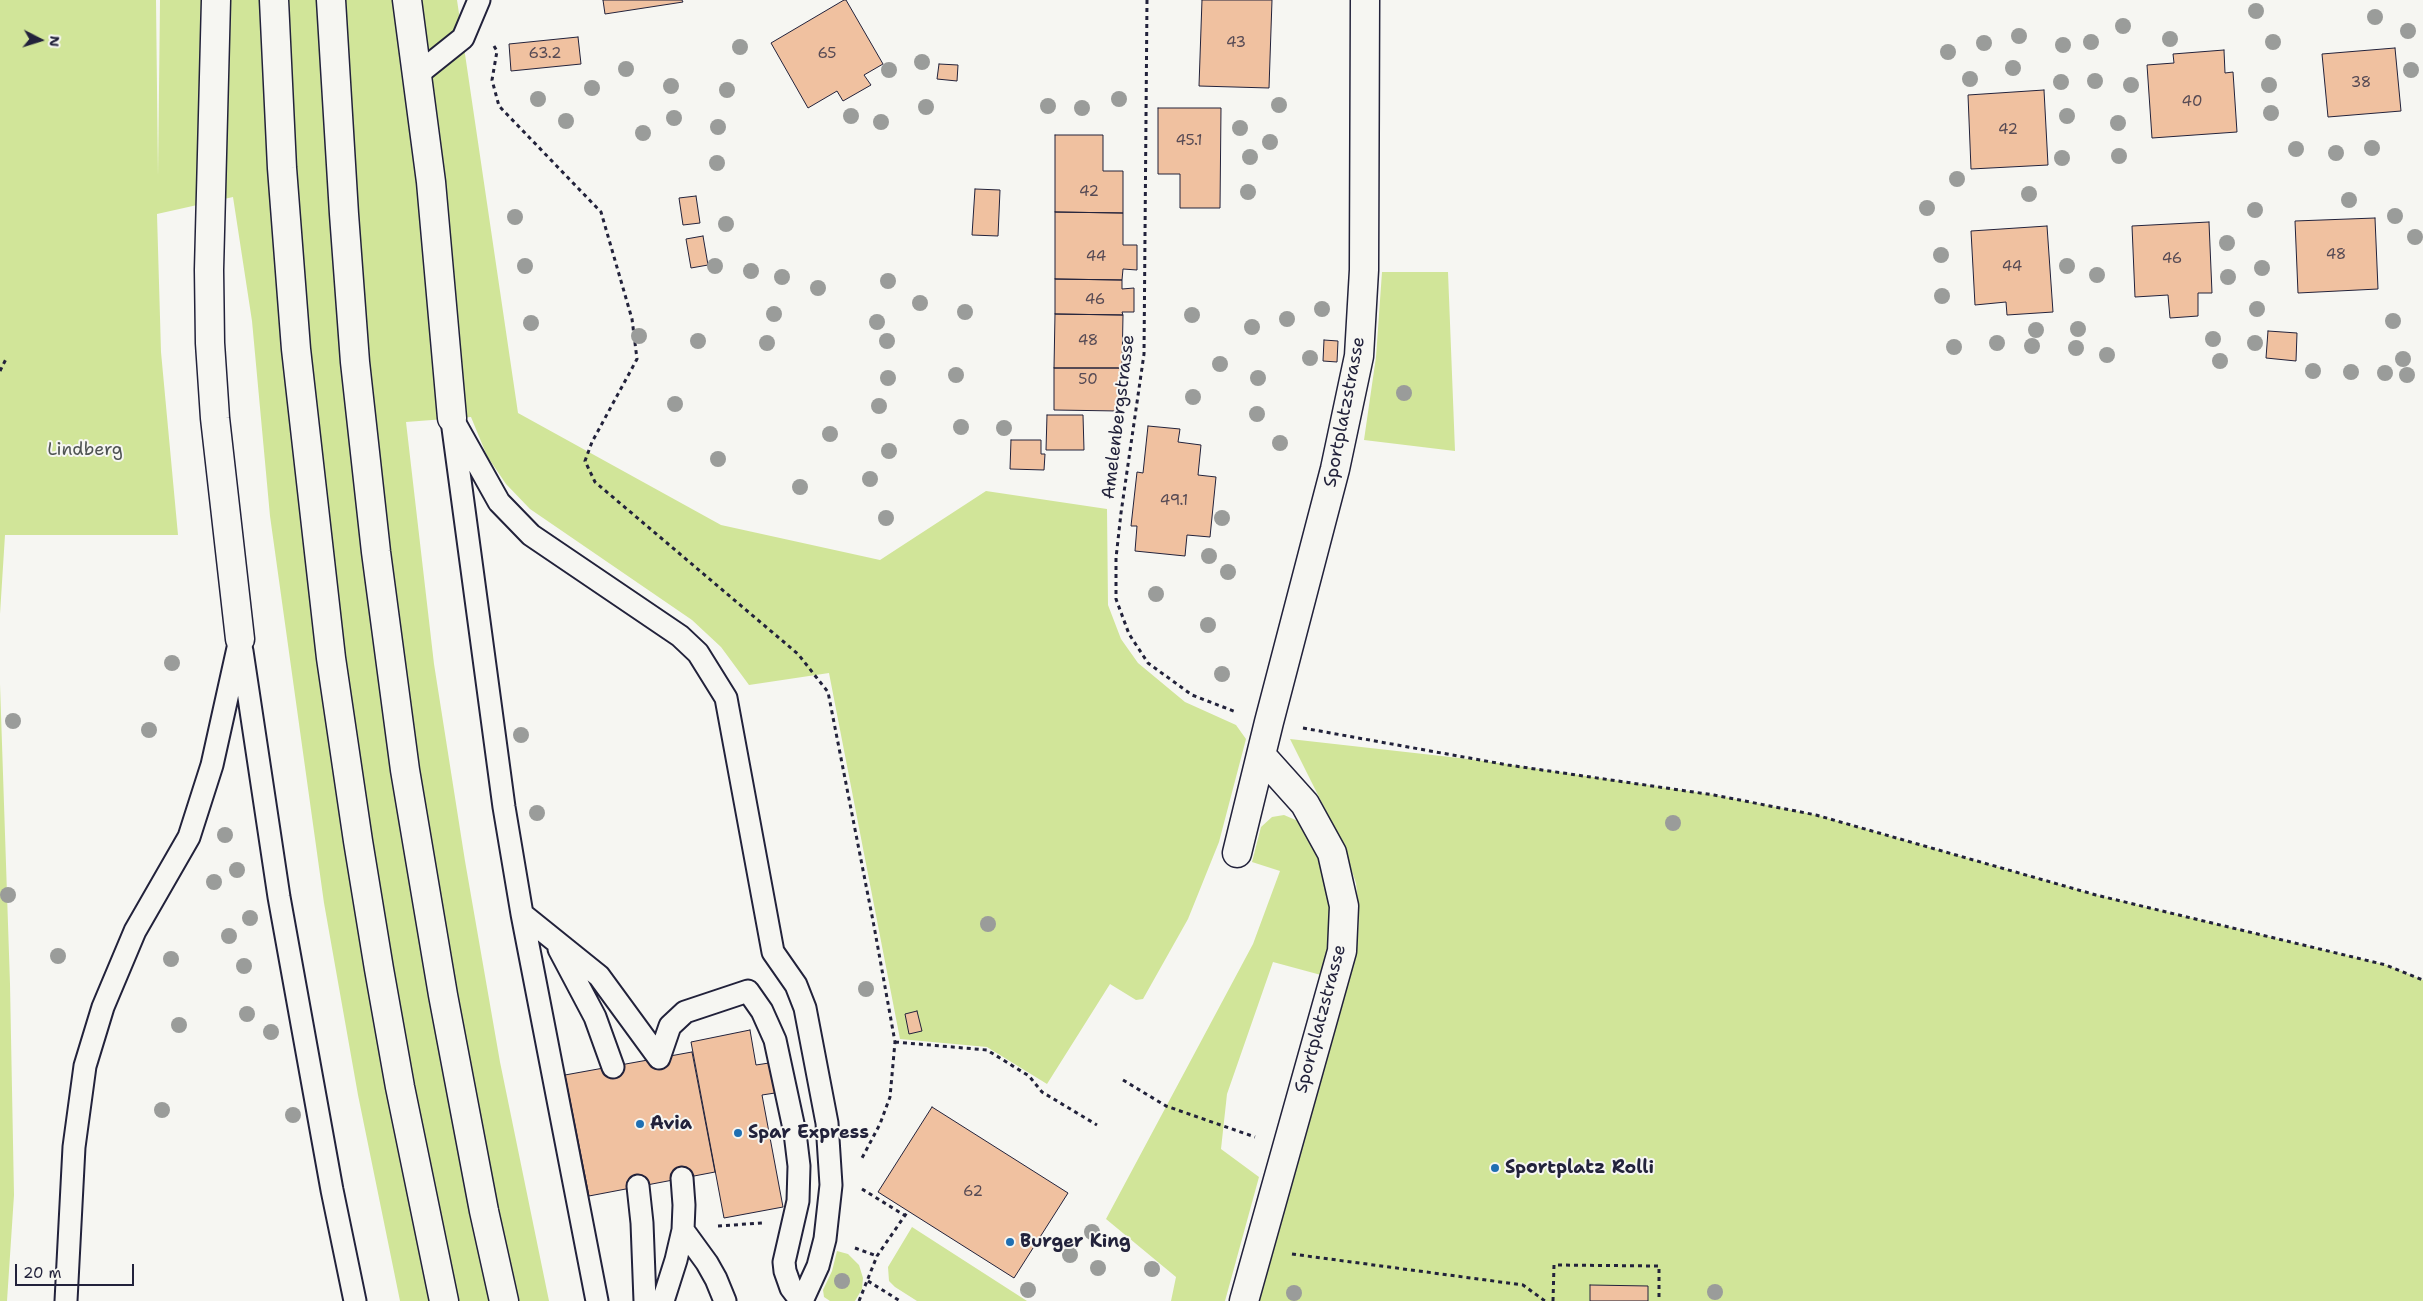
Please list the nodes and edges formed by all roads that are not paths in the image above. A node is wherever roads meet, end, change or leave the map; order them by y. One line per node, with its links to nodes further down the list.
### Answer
1 (216, 0): 9 (main road)
2 (274, 0): 20 (main road)
3 (331, 0): 21 (main road)
4 (407, 0): 7 (main road)
5 (1365, 0): 10 (main road, Sportplatzstrasse)
6 (477, 5): 7 (lane)
7 (418, 74): 8 (main road)
8 (452, 418): 12 (lane); 26 (lane)
9 (240, 639): 18 (lane); 19 (lane)
10 (1261, 755): 11 (main road, Sportplatzstrasse); 27 (main road, Sportplatzstrasse)
11 (1237, 853)
12 (522, 914): 13 (lane); 22 (lane)
13 (556, 942): 14 (lane); 26 (lane)
14 (613, 1067)
15 (682, 1178): 17 (lane)
16 (638, 1186): 23 (lane)
17 (683, 1230): 24 (lane); 25 (lane)
18 (66, 1301)
19 (355, 1301)
20 (444, 1301)
21 (504, 1301)
22 (597, 1301)
23 (645, 1301)
24 (663, 1301)
25 (725, 1301)
26 (802, 1301)
27 (1244, 1301)

